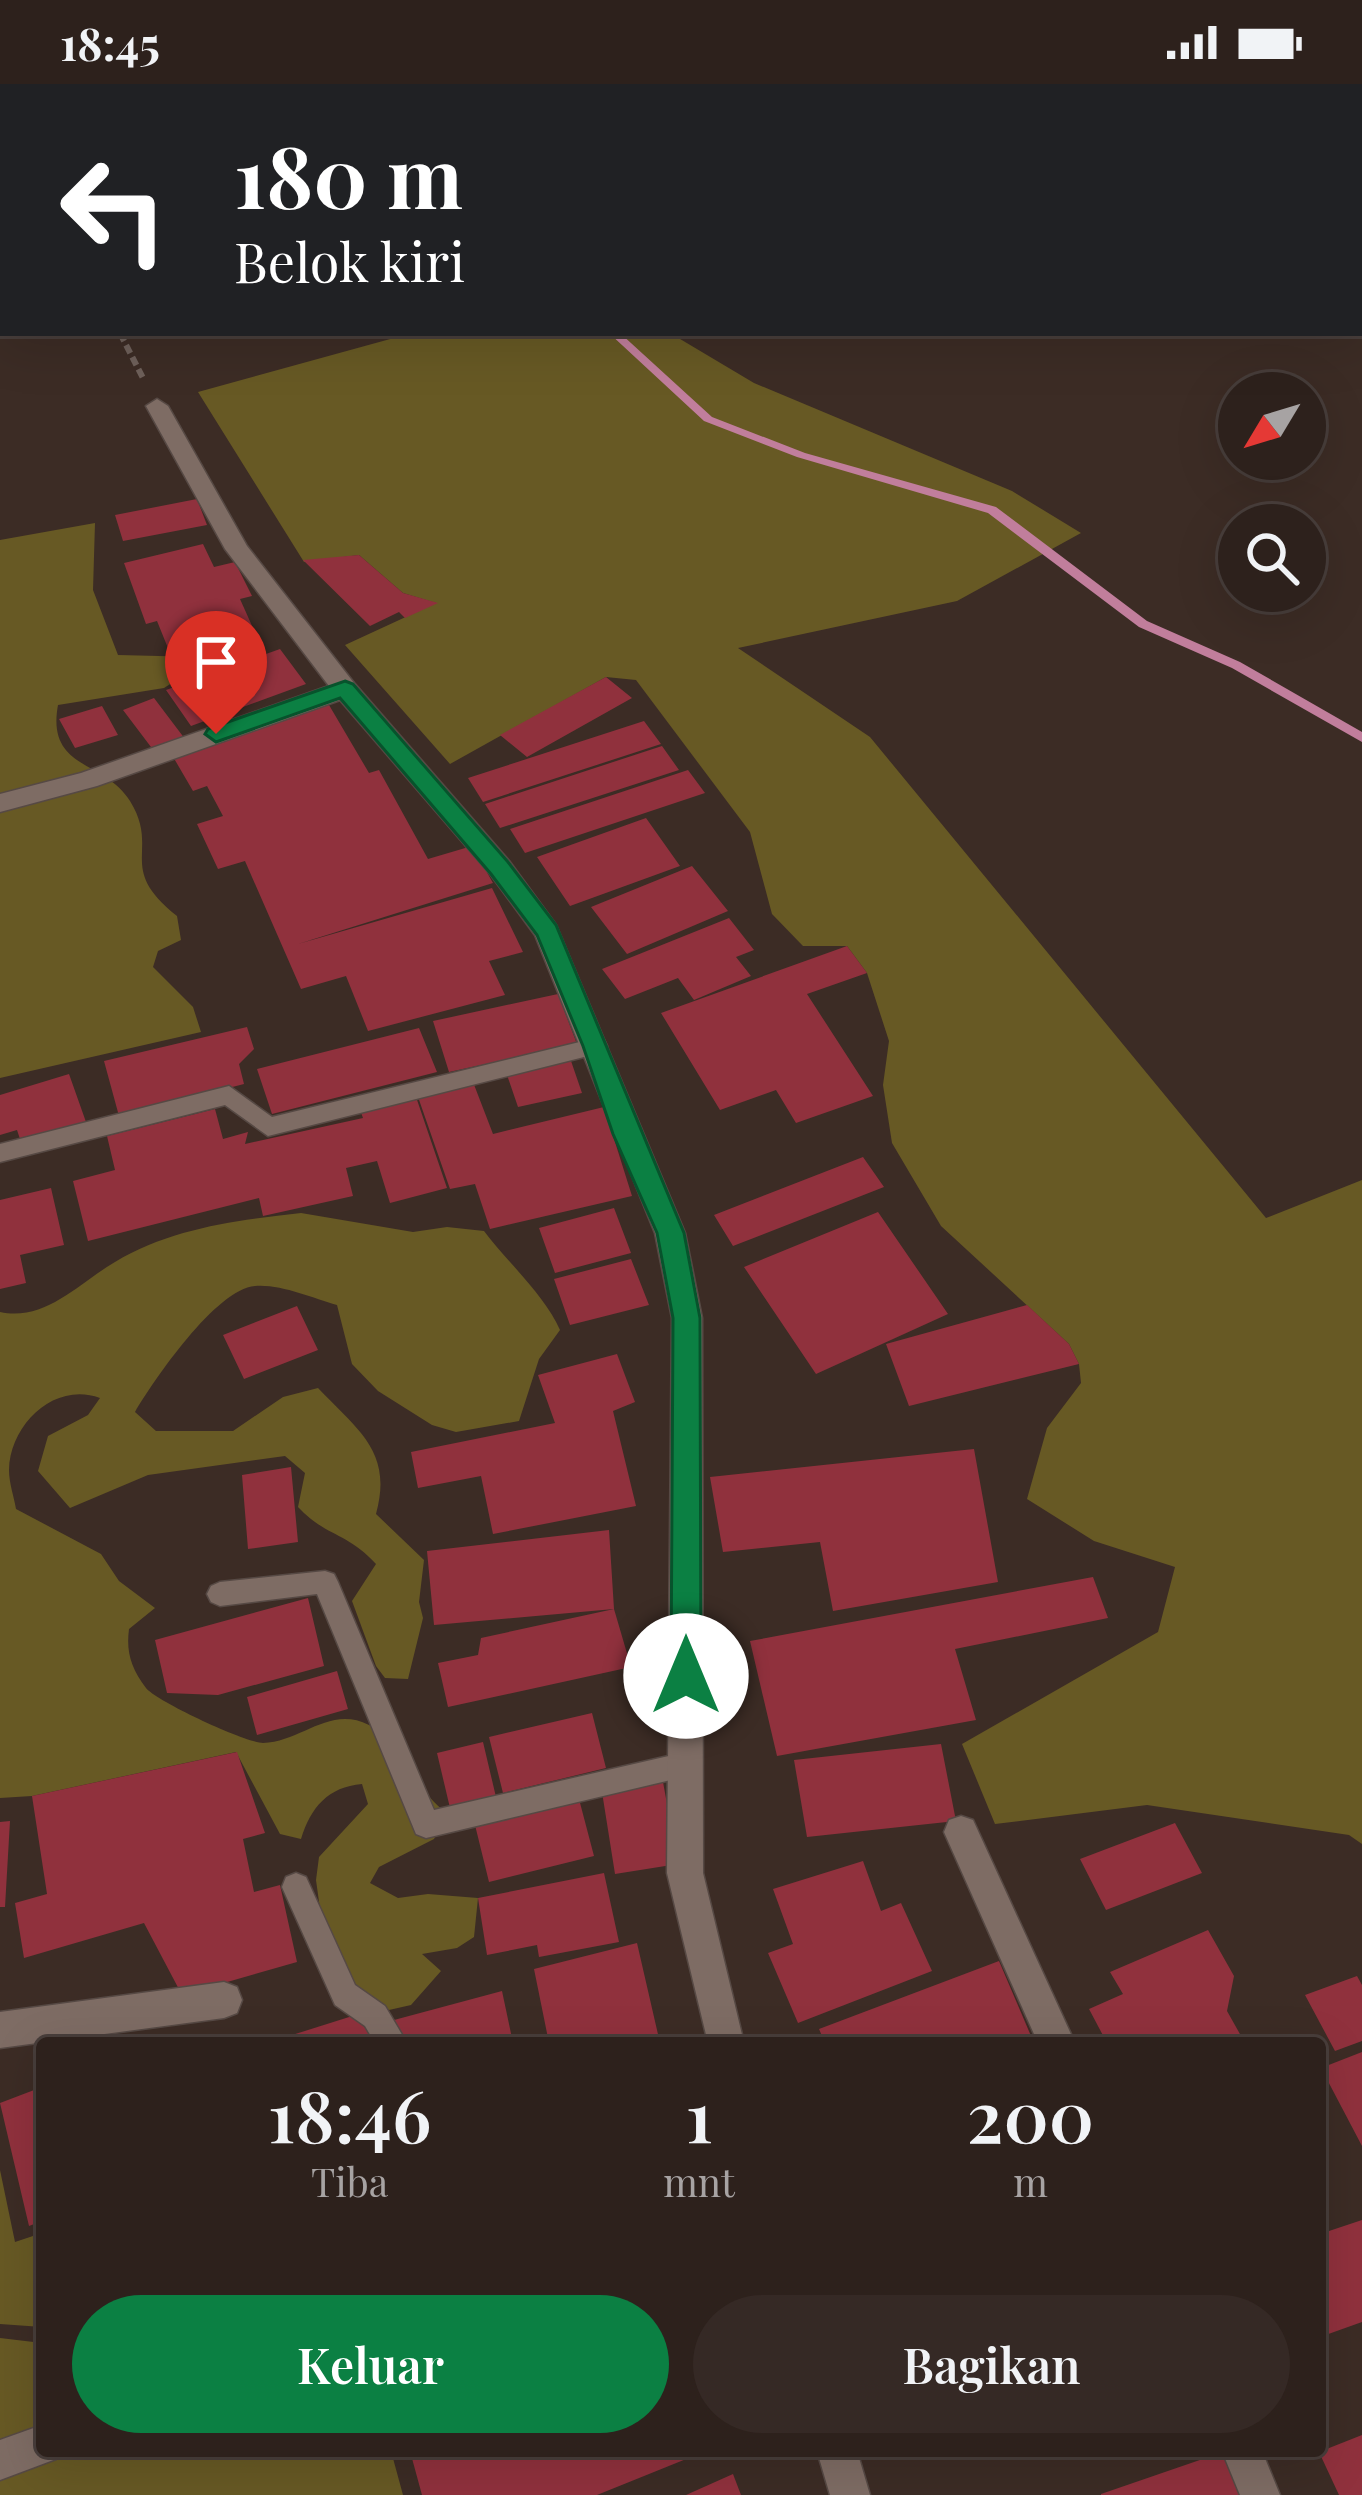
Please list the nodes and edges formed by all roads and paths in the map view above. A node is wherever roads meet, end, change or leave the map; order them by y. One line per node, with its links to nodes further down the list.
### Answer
1 (122, 336): 2 (path)
2 (157, 406): 3 (street)
3 (345, 689): 4 (street); 5 (street)
4 (0, 803)
5 (596, 1046): 6 (lane); 8 (street)
6 (0, 1153)
7 (220, 1594): 8 (lane)
8 (686, 1765): 14 (street)
9 (961, 1832): 15 (street)
10 (296, 1887): 13 (lane)
11 (224, 2000): 12 (street)
12 (0, 2030)
13 (388, 2037)
14 (725, 2037)
15 (1054, 2037)
16 (36, 2447): 19 (street)
17 (839, 2457): 20 (street)
18 (1244, 2457): 21 (street)
19 (0, 2460)
20 (850, 2495)
21 (1260, 2495)

